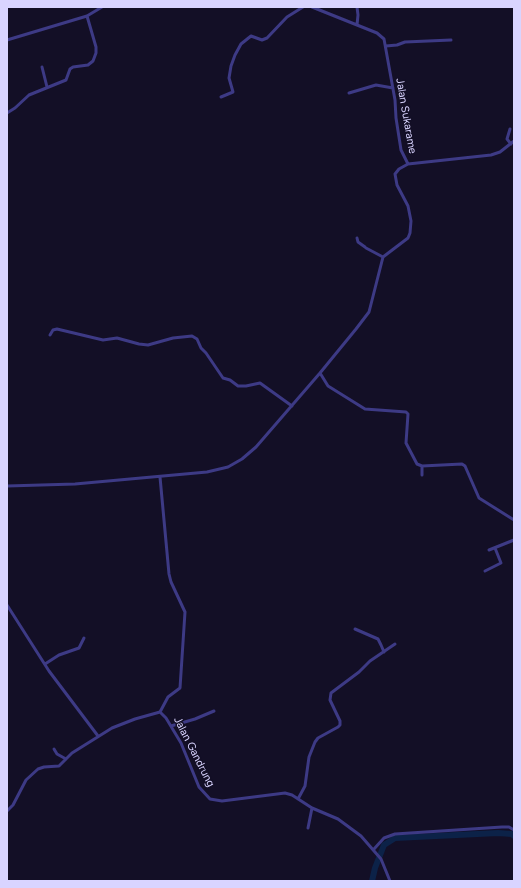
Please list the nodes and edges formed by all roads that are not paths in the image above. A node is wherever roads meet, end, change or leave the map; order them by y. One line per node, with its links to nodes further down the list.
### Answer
1 (102, 7): 5 (street)
2 (303, 7): 14 (street)
3 (312, 7): 6 (street)
4 (357, 7): 6 (street)
5 (87, 16): 7 (street); 11 (street)
6 (357, 25): 9 (street)
7 (7, 40)
8 (451, 40): 9 (street)
9 (386, 46): 12 (street, Jalan Sukarame)
10 (42, 66): 11 (street)
11 (46, 86): 15 (street)
12 (392, 88): 13 (street); 18 (street, Jalan Sukarame)
13 (349, 93)
14 (221, 97)
15 (7, 113)
16 (510, 129): 17 (street)
17 (513, 143): 18 (street, Jalan Sukarame)
18 (408, 164): 20 (street)
19 (357, 238): 20 (street)
20 (383, 257): 22 (street)
21 (50, 334): 23 (street)
22 (320, 374): 23 (street); 24 (street)
23 (292, 406): 26 (street)
24 (422, 466): 25 (street); 28 (street)
25 (422, 475)
26 (160, 477): 27 (street); 40 (street)
27 (7, 486)
28 (514, 520)
29 (514, 540): 30 (street)
30 (495, 548): 31 (street); 32 (street)
31 (489, 550)
32 (485, 571)
33 (7, 606): 38 (street)
34 (355, 629): 37 (street)
35 (84, 638): 38 (street)
36 (395, 644): 37 (street)
37 (384, 652): 45 (street)
38 (45, 664): 42 (street)
39 (214, 711): 41 (street)
40 (160, 712): 41 (street, Jalan Gandrung); 42 (street, Jalan Gandrung)
41 (171, 726): 45 (street, Jalan Gandrung)
42 (98, 736): 44 (street, Jalan Gandrung)
43 (54, 749): 44 (street)
44 (66, 759): 47 (street, Jalan Gandrung)
45 (298, 799): 46 (street, Jalan Gandrung)
46 (312, 808): 48 (street); 50 (street, Jalan Gandrung)
47 (7, 811)
48 (308, 828)
49 (514, 830): 50 (street)
50 (374, 850): 51 (street, Jalan Gandrung)
51 (390, 881)

